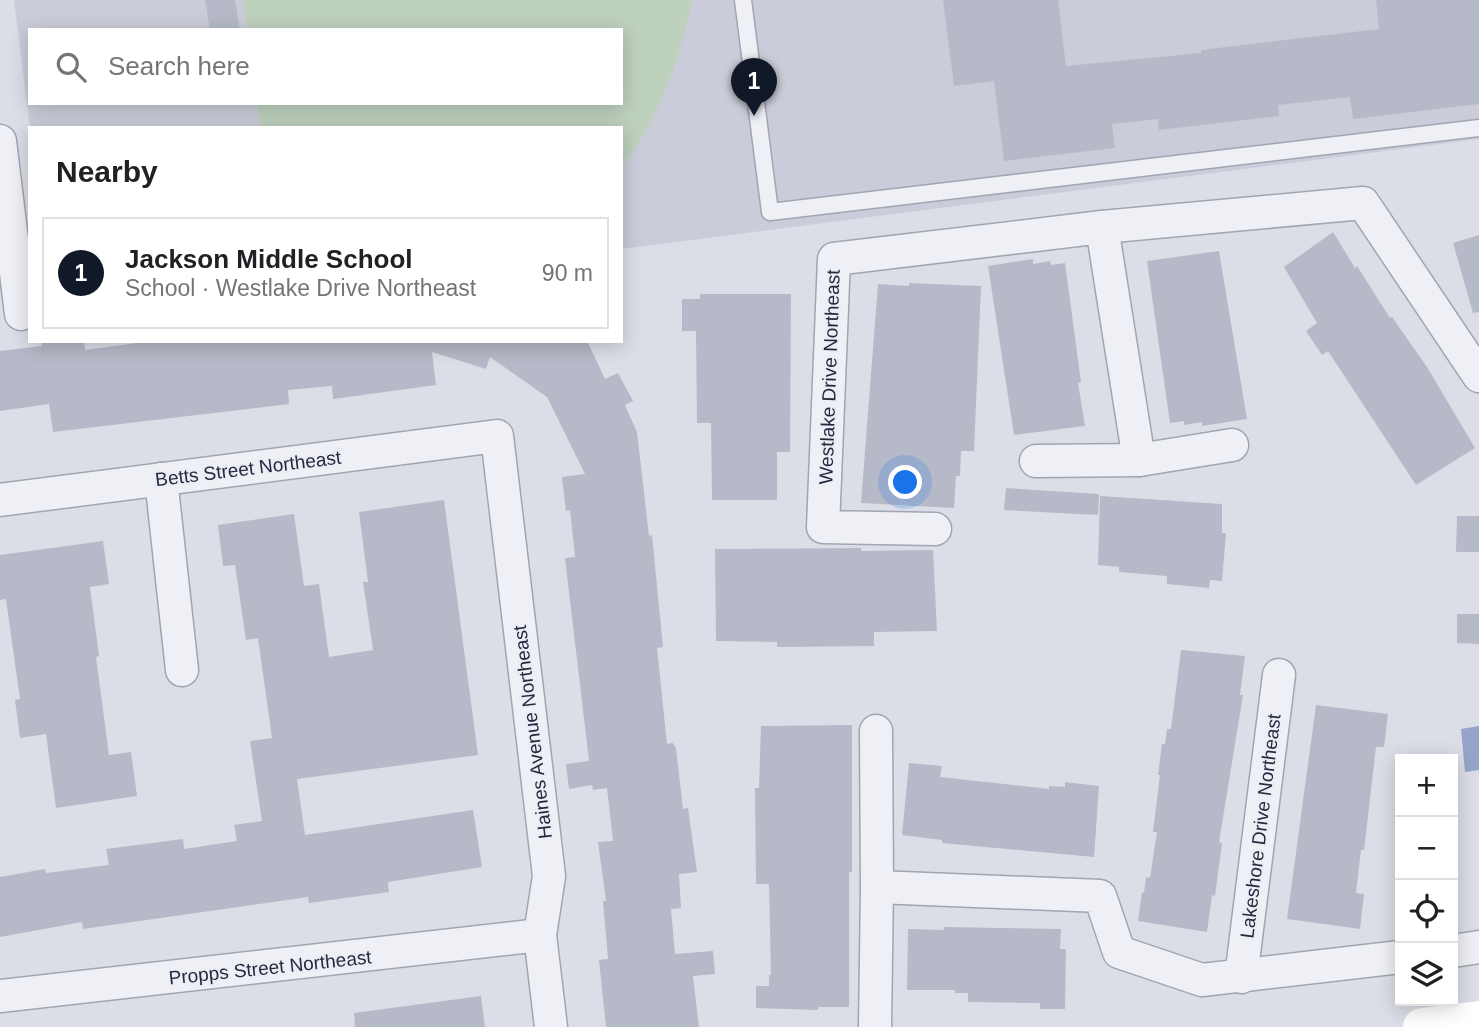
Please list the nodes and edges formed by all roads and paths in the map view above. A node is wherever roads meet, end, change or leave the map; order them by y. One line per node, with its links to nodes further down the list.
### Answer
1 (743, 0): 2 (lane)
2 (1479, 128)
3 (1, 152): 5 (street)
4 (1102, 227): 6 (street, Westlake Drive Northeast); 9 (street); 13 (street, Westlake Drive Northeast)
5 (21, 314)
6 (1476, 366)
7 (497, 436): 11 (street, Betts Street Northeast); 18 (street, Haines Avenue Northeast)
8 (1232, 444): 9 (street)
9 (1139, 460): 10 (street)
10 (1037, 461)
11 (161, 479): 12 (street, Betts Street Northeast); 14 (street)
12 (0, 500)
13 (935, 530)
14 (182, 670)
15 (1279, 675): 22 (street, Lakeshore Drive Northeast)
16 (876, 731): 17 (street)
17 (877, 887): 22 (street); 26 (street)
18 (540, 935): 23 (street, Propps Street Northeast); 25 (street, Haines Avenue Northeast)
19 (1479, 947): 20 (street)
20 (1458, 950)
21 (1395, 958): 22 (street)
22 (1241, 977)
23 (0, 996)
24 (1479, 1020): 27 (street)
25 (551, 1027)
26 (874, 1027)
27 (1422, 1027)

